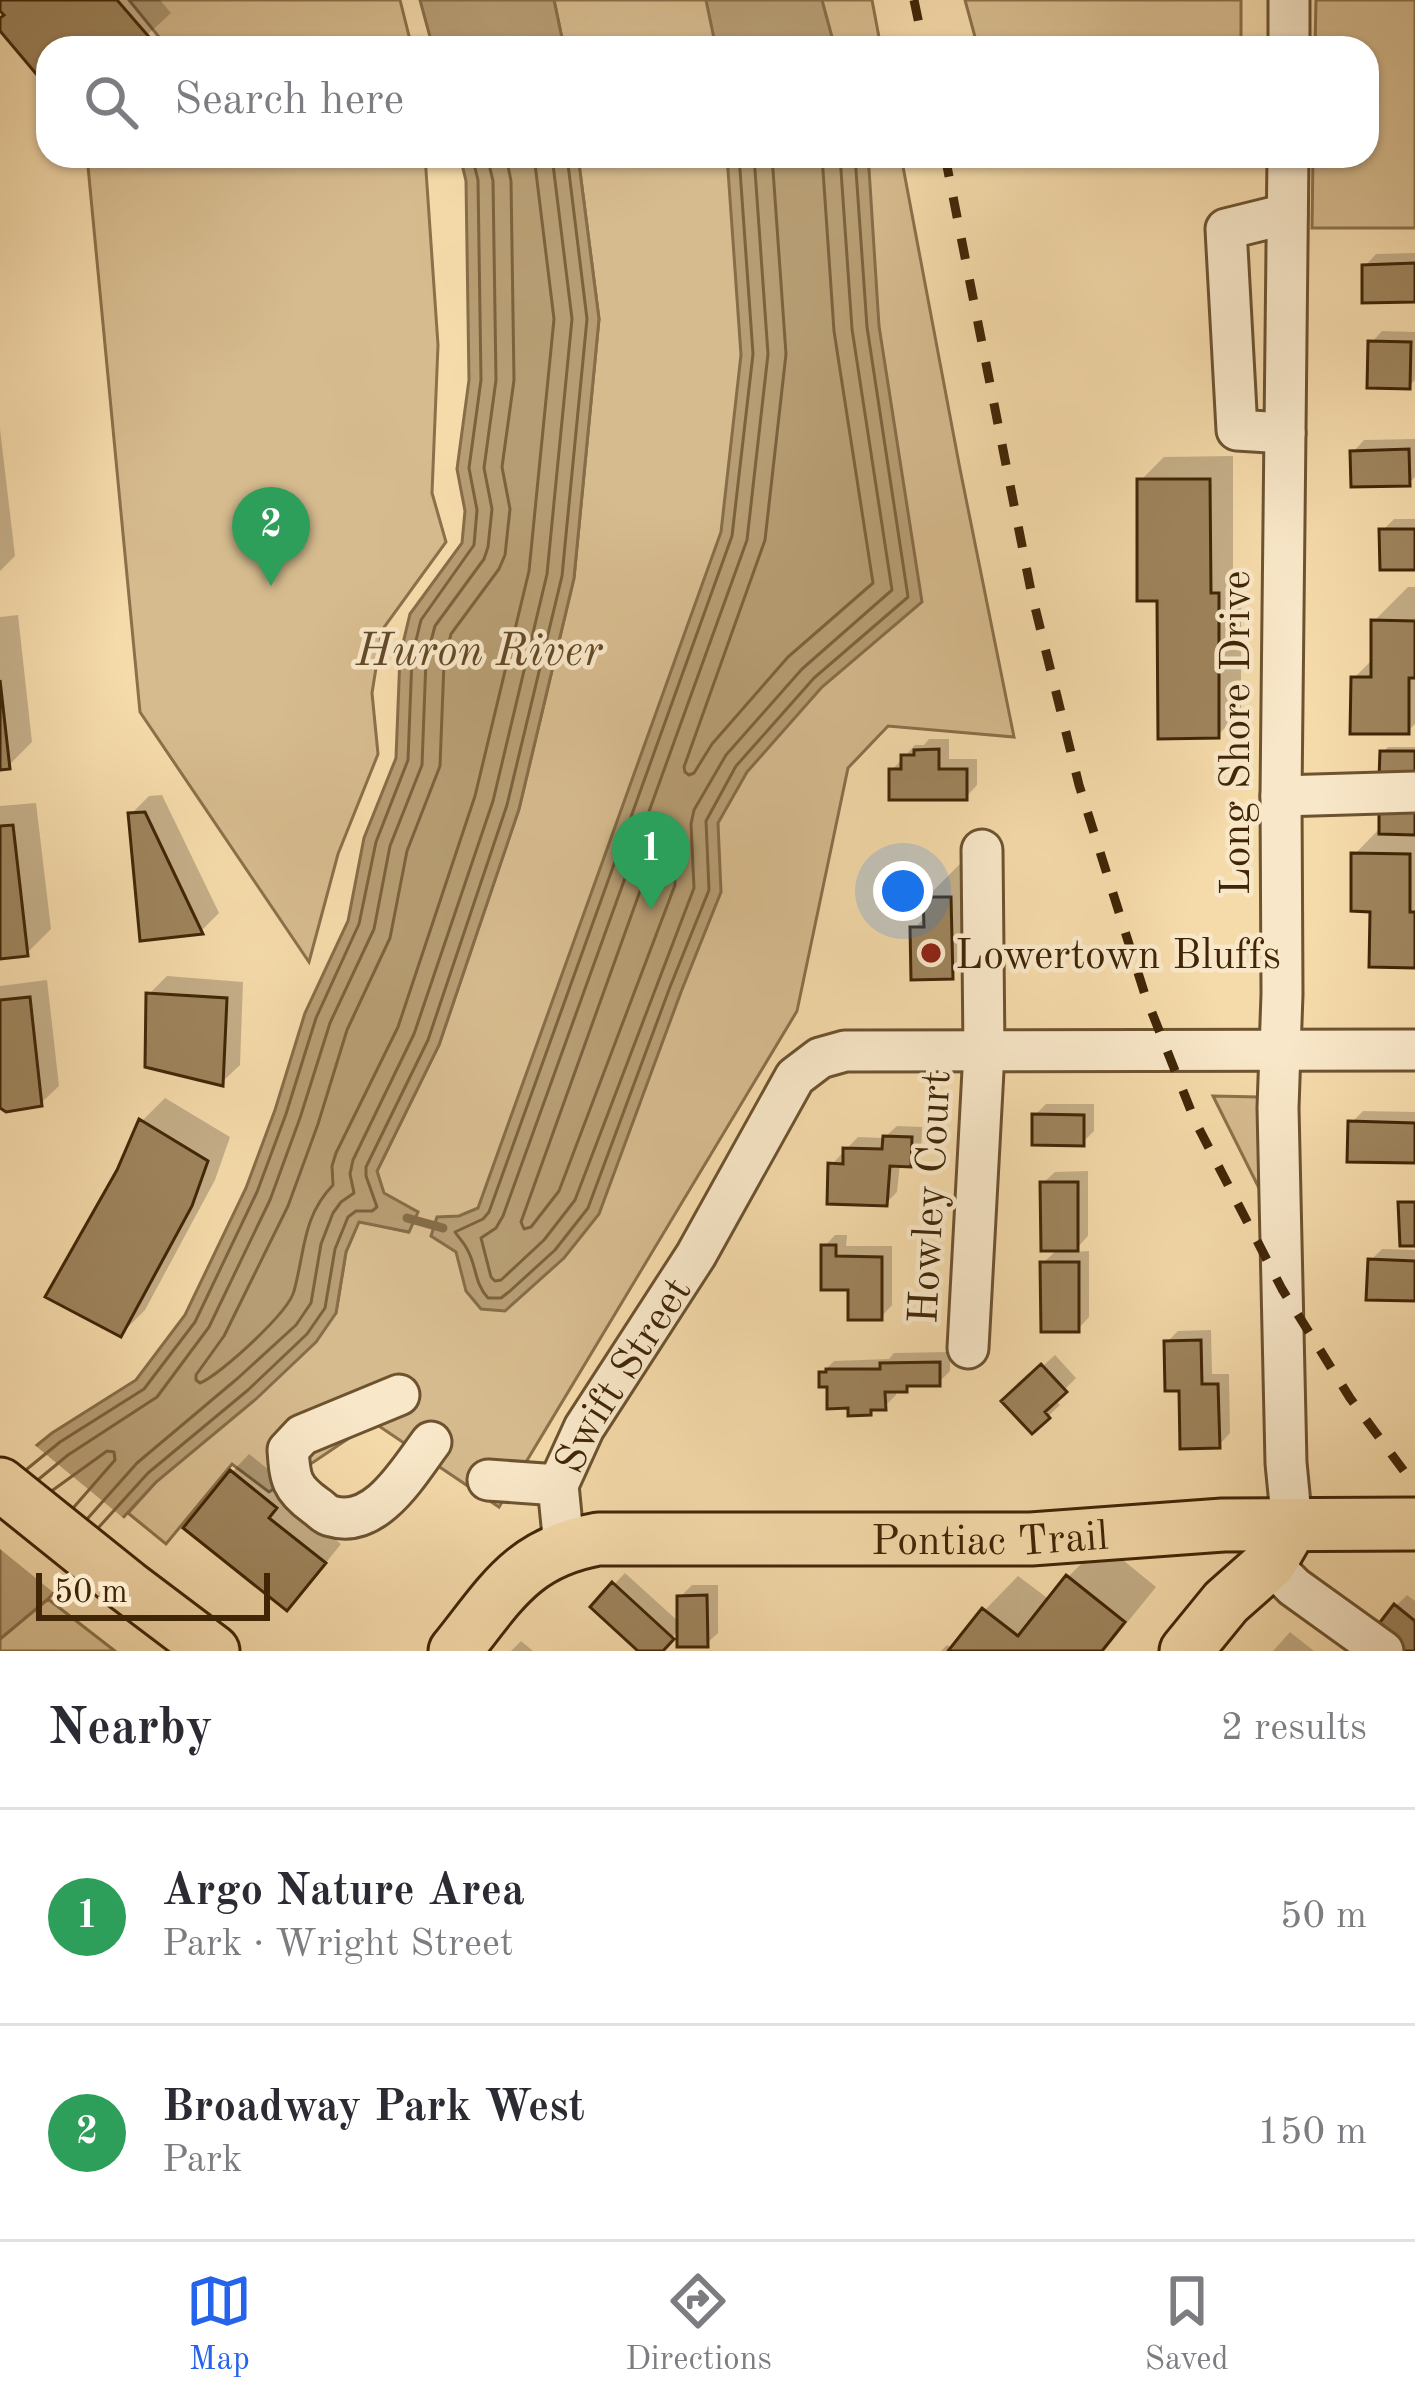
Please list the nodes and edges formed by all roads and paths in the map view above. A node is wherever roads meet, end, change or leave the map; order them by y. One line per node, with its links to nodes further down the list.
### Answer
1 (1289, 0): 2 (street)
2 (1289, 36)
3 (1288, 168): 4 (street, Long Shore Drive)
4 (1287, 214): 5 (street, Long Shore Drive); 5 (street)
5 (1285, 434): 7 (street, Long Shore Drive)
6 (1415, 792): 7 (street)
7 (1281, 796): 9 (street, Long Shore Drive)
8 (982, 850): 11 (street, Howley Court)
9 (1280, 1050): 10 (street); 11 (street); 20 (street, Long Shore Drive)
10 (1415, 1050)
11 (984, 1052): 12 (street, Howley Court); 17 (street, Swift Street)
12 (968, 1348)
13 (399, 1395): 14 (street)
14 (431, 1442)
15 (488, 1480): 17 (street)
16 (0, 1484): 22 (main road)
17 (558, 1485): 21 (street, Swift Street)
18 (1415, 1524): 20 (main road, Pontiac Trail)
19 (1199, 1527): 20 (main road, Pontiac Trail); 21 (main road, Pontiac Trail); 24 (main road)
20 (1281, 1544): 24 (main road); 25 (street)
21 (564, 1546): 23 (main road)
22 (213, 1651)
23 (455, 1651)
24 (1186, 1651)
25 (1383, 1651)

